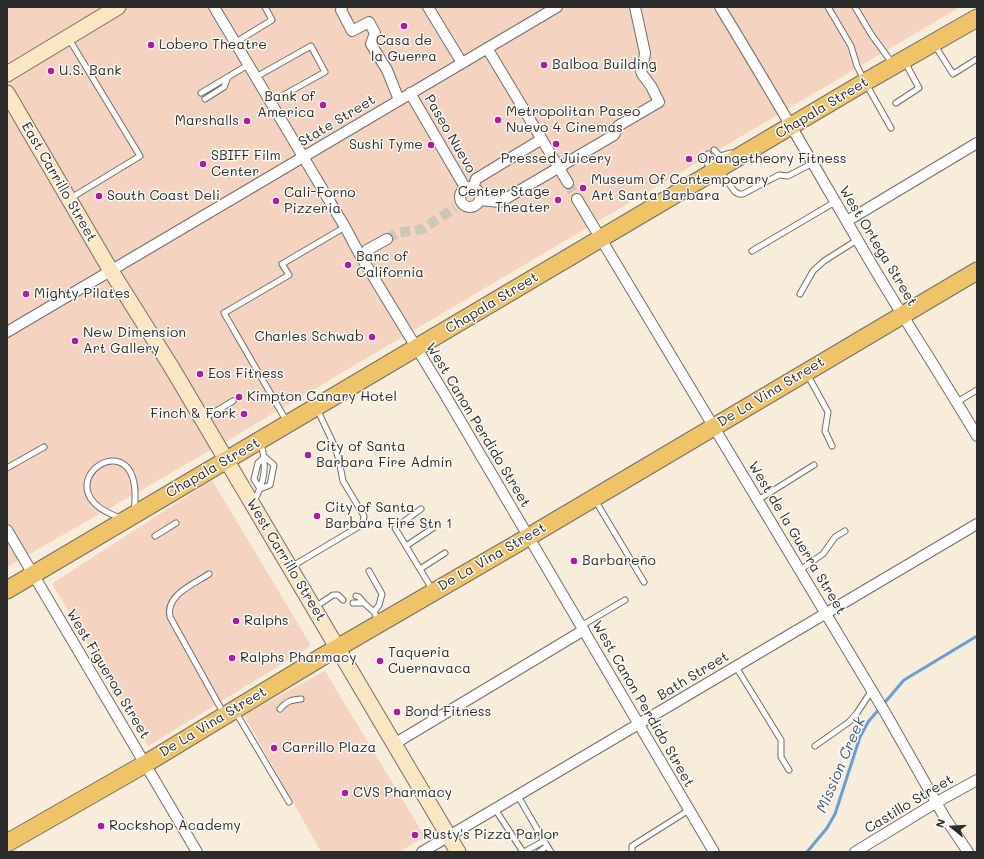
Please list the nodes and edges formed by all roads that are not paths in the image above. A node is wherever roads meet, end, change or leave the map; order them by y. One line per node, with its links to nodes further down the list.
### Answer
1 (214, 7): 15 (street, West Canon Perdido Street)
2 (265, 7): 15 (lane)
3 (342, 7): 30 (street)
4 (428, 7): 19 (street)
5 (557, 7): 17 (street, State Street)
6 (636, 7): 41 (street, Paseo Nuevo)
7 (720, 7): 33 (street, West Ortega Street)
8 (828, 7): 25 (lane)
9 (855, 7): 20 (lane)
10 (974, 7): 12 (street)
11 (108, 10): 14 (main road)
12 (977, 12)
13 (977, 18): 16 (main road, Chapala Street)
14 (68, 36): 22 (main road); 45 (lane)
15 (236, 42): 21 (street, West Canon Perdido Street)
16 (933, 42): 18 (lane); 20 (main road, Chapala Street)
17 (487, 48): 19 (street, State Street); 35 (street)
18 (977, 59)
19 (462, 63): 28 (street, State Street)
20 (899, 63): 25 (main road, Chapala Street); 32 (lane)
21 (248, 65): 23 (lane); 24 (street, West Canon Perdido Street)
22 (7, 74)
23 (228, 77): 27 (lane); 29 (lane)
24 (256, 77): 31 (street, West Canon Perdido Street); 31 (lane)
25 (865, 82): 33 (main road, Chapala Street); 34 (lane)
26 (7, 93): 45 (main road, East Carrillo Street)
27 (201, 93)
28 (410, 93): 30 (street, State Street); 44 (street, Paseo Nuevo)
29 (205, 99)
30 (399, 100): 39 (street, State Street)
31 (271, 102): 39 (street, West Canon Perdido Street)
32 (896, 103)
33 (791, 127): 37 (main road, Chapala Street); 40 (street, West Ortega Street)
34 (891, 128)
35 (542, 139): 41 (street); 44 (street, Paseo Nuevo)
36 (977, 143): 49 (street)
37 (761, 144): 38 (lane); 42 (main road, Chapala Street)
38 (714, 150)
39 (304, 158): 50 (street, West Canon Perdido Street); 56 (street, State Street)
40 (813, 163): 42 (lane); 48 (street, West Ortega Street)
41 (559, 168): 43 (street); 47 (street, Paseo Nuevo)
42 (716, 170): 42 (lane); 51 (main road, Chapala Street)
43 (568, 184)
44 (470, 188): 47 (street, Paseo Nuevo); 47 (street, Paseo Nuevo)
45 (69, 199): 56 (main road, East Carrillo Street)
46 (577, 199): 51 (street)
47 (480, 200)
48 (835, 202): 49 (street, West Ortega Street); 55 (lane)
49 (847, 221): 53 (street, West Ortega Street)
50 (345, 227): 61 (street, West Canon Perdido Street); 68 (lane)
51 (601, 238): 61 (main road, Chapala Street); 69 (street, West de la Guerra Street)
52 (387, 239): 54 (street)
53 (857, 240): 58 (lane); 59 (street, West Ortega Street)
54 (367, 250)
55 (752, 251)
56 (111, 271): 60 (street, State Street); 67 (main road, West Carrillo Street)
57 (977, 271): 59 (main road, De La Vina Street)
58 (800, 294)
59 (902, 315): 62 (main road, De La Vina Street); 65 (street, West Ortega Street)
60 (7, 332)
61 (416, 348): 66 (main road, Chapala Street); 90 (street, West Canon Perdido Street)
62 (806, 371): 69 (main road, De La Vina Street); 72 (lane)
63 (977, 390): 65 (lane)
64 (233, 401): 67 (lane)
65 (957, 402): 70 (street, West Ortega Street)
66 (316, 407): 68 (main road, Chapala Street); 93 (lane)
67 (202, 419): 75 (main road, West Carrillo Street)
68 (288, 423): 71 (main road, Chapala Street)
69 (714, 426): 79 (main road, De La Vina Street); 80 (street, West de la Guerra Street)
70 (977, 436)
71 (260, 440): 74 (lane); 75 (main road, Chapala Street)
72 (832, 446)
73 (44, 447): 77 (lane)
74 (265, 457): 78 (lane); 78 (lane); 78 (lane)
75 (226, 460): 81 (main road, West Carrillo Street); 83 (main road, Chapala Street)
76 (814, 465): 80 (lane)
77 (7, 468)
78 (260, 489): 81 (lane)
79 (594, 498): 90 (main road, De La Vina Street); 99 (lane)
80 (758, 500): 95 (street, West de la Guerra Street)
81 (252, 503): 93 (main road, West Carrillo Street)
82 (421, 509): 91 (lane)
83 (130, 517): 83 (lane); 98 (main road, Chapala Street)
84 (176, 523): 89 (lane)
85 (977, 524): 110 (street, Bath Street)
86 (432, 528): 91 (lane)
87 (7, 530): 98 (street, West Figueroa Street)
88 (845, 531): 95 (lane)
89 (156, 536)
90 (528, 537): 101 (main road, De La Vina Street); 112 (street, West Canon Perdido Street)
91 (406, 546): 94 (lane)
92 (445, 553): 94 (lane)
93 (290, 567): 109 (main road, West Carrillo Street)
94 (420, 569): 101 (lane)
95 (800, 570): 110 (street, West de la Guerra Street)
96 (369, 571): 111 (lane)
97 (209, 574): 118 (lane)
98 (33, 575): 100 (main road, Chapala Street); 122 (street, West Figueroa Street)
99 (644, 582)
100 (7, 590)
101 (433, 592): 111 (main road, De La Vina Street)
102 (345, 593): 103 (lane)
103 (338, 595): 105 (lane); 109 (lane)
104 (356, 596): 108 (lane)
105 (343, 600)
106 (625, 600): 112 (lane)
107 (353, 603): 108 (lane)
108 (364, 603): 111 (lane)
109 (314, 608): 113 (main road, West Carrillo Street)
110 (826, 614): 114 (street, Bath Street); 115 (street, West de la Guerra Street)
111 (377, 618): 113 (main road, De La Vina Street)
112 (583, 628): 119 (street, West Canon Perdido Street); 120 (street)
113 (337, 648): 118 (main road, De La Vina Street); 120 (main road, West Carrillo Street)
114 (736, 667): 119 (street, Bath Street); 123 (lane)
115 (873, 692): 121 (lane); 127 (street, West de la Guerra Street)
116 (301, 699): 117 (lane)
117 (280, 709)
118 (229, 712): 122 (main road, De La Vina Street); 126 (lane)
119 (638, 724): 125 (street, Bath Street); 129 (street, West Canon Perdido Street)
120 (394, 744): 130 (main road, West Carrillo Street)
121 (815, 746)
122 (145, 764): 132 (main road, De La Vina Street); 134 (street, West Figueroa Street)
123 (789, 770)
124 (977, 780): 127 (street, Castillo Street)
125 (518, 796): 128 (street, Bath Street); 131 (lane)
126 (289, 802)
127 (937, 802): 142 (street, Castillo Street); 143 (street, West de la Guerra Street)
128 (495, 809): 130 (street, Bath Street); 137 (lane)
129 (689, 810): 140 (lane); 141 (street, West Canon Perdido Street)
130 (449, 836): 135 (street, Bath Street); 136 (main road, West Carrillo Street)
131 (544, 841): 133 (lane); 137 (lane)
132 (7, 843)
133 (548, 846): 138 (lane); 139 (lane)
134 (197, 852)
135 (422, 852)
136 (458, 852)
137 (524, 852)
138 (539, 852)
139 (551, 852)
140 (632, 852)
141 (714, 852)
142 (855, 852)
143 (968, 852)

